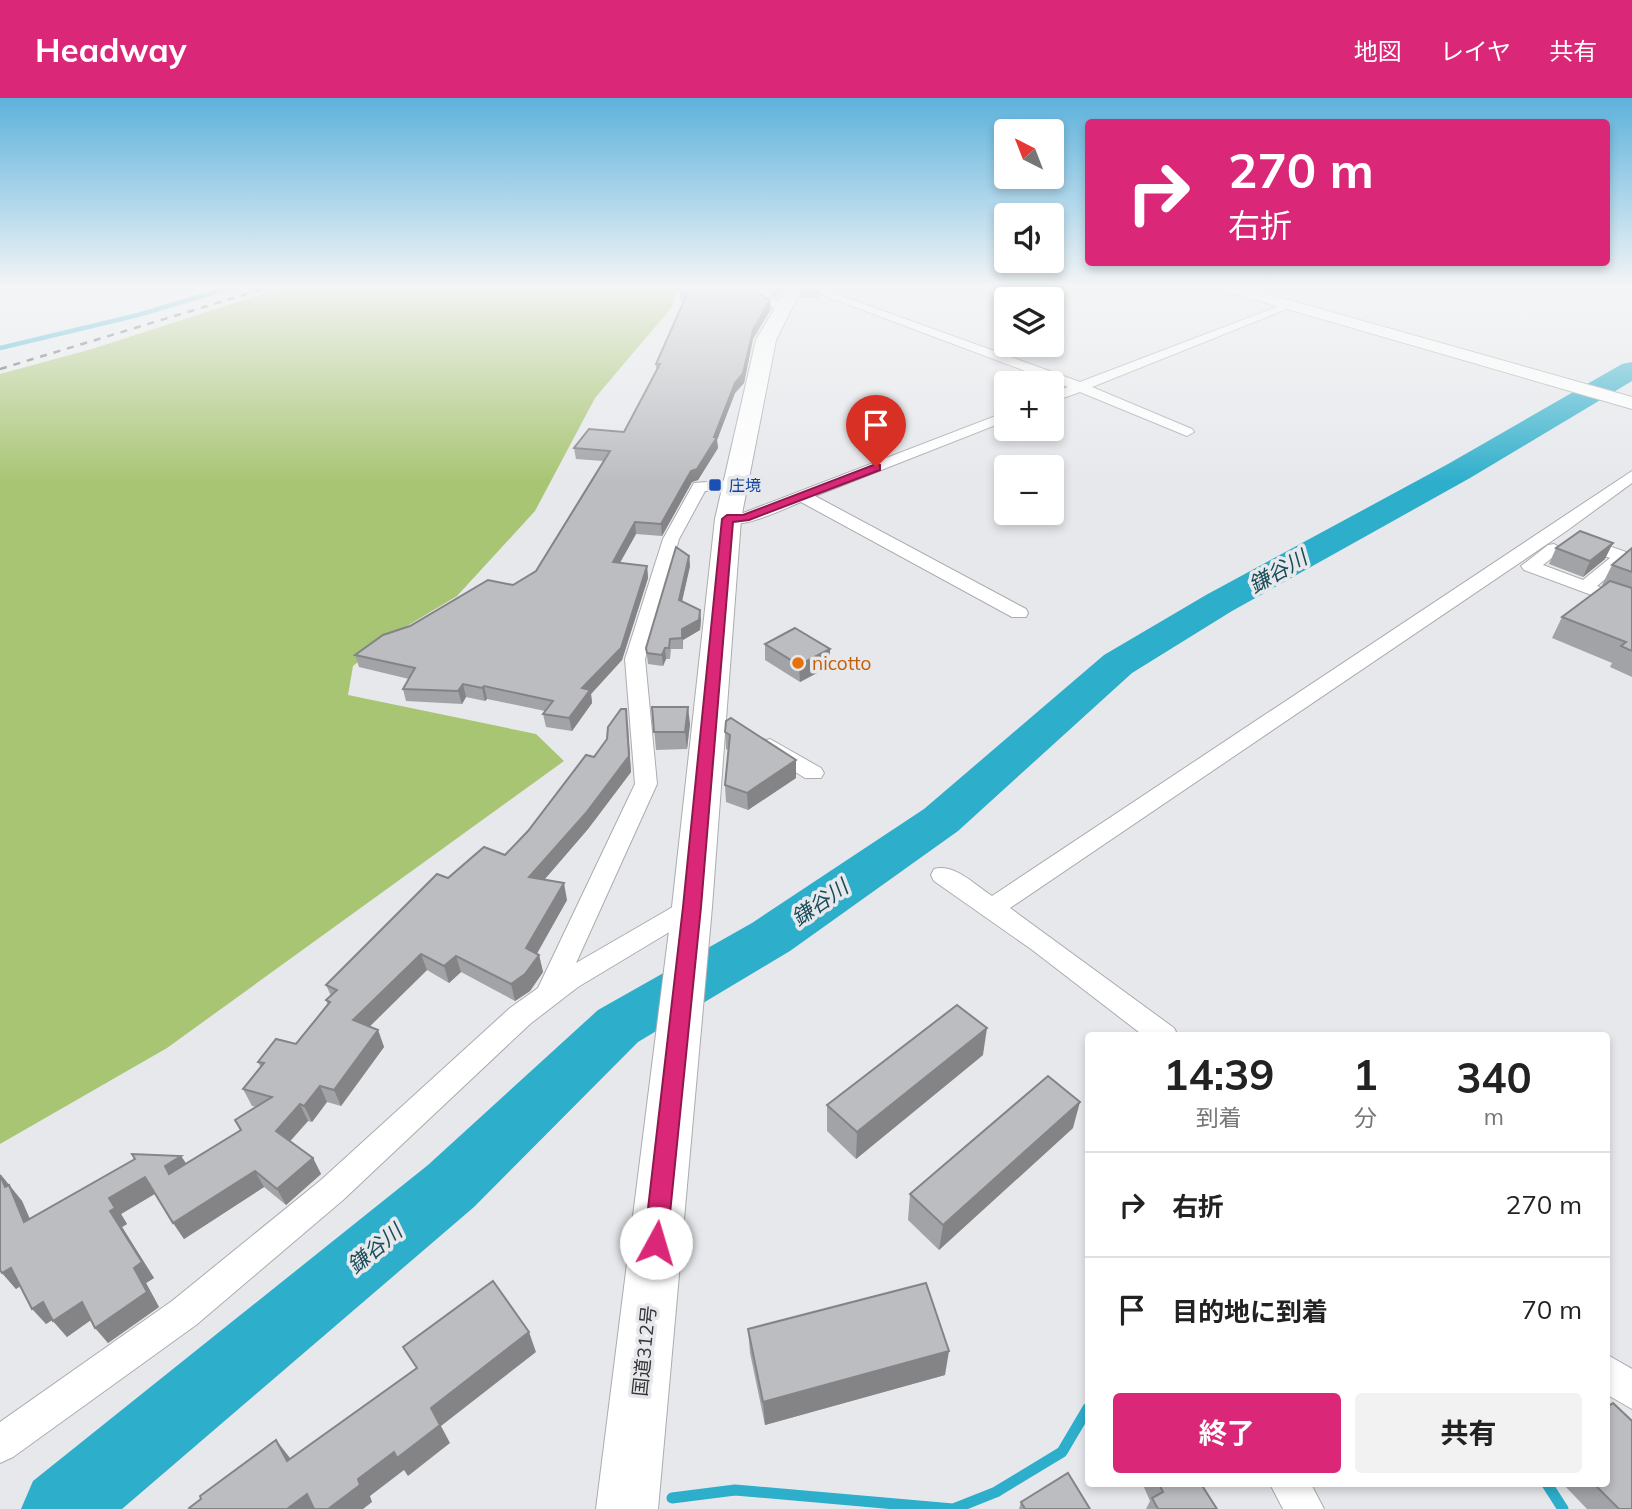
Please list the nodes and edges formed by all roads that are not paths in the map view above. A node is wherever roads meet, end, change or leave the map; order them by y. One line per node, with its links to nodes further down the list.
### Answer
1 (763, 352): 11 (highway, 国道312号)
2 (985, 352): 5 (street)
3 (1170, 352): 5 (street)
4 (1455, 352): 7 (main road)
5 (1080, 387): 6 (street); 9 (street)
6 (1064, 393)
7 (1632, 403)
8 (994, 421): 12 (street)
9 (1187, 432)
10 (1629, 482): 14 (street)
11 (733, 485): 13 (highway, 国道312号); 24 (street)
12 (802, 496): 13 (street); 18 (street)
13 (727, 519): 23 (highway, 国道312号)
14 (1564, 533): 15 (street); 16 (street); 22 (street)
15 (1627, 558): 16 (street)
16 (1585, 587): 17 (street)
17 (1632, 605)
18 (1018, 613)
19 (749, 733): 20 (street)
20 (813, 774)
21 (943, 876): 22 (street)
22 (992, 908): 25 (street)
23 (691, 915): 24 (street); 30 (highway, 国道312号)
24 (549, 995): 28 (street)
25 (1159, 1032)
26 (1610, 1375): 27 (street)
27 (1632, 1391)
28 (0, 1444)
29 (1291, 1487): 31 (street)
30 (627, 1509)
31 (1305, 1509)

